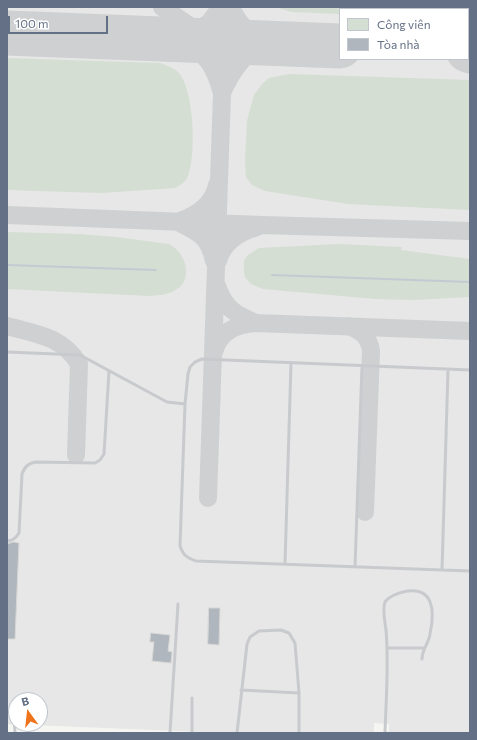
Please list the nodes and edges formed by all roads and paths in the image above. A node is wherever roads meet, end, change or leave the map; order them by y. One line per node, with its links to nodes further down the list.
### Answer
1 (7, 352): 6 (lane)
2 (291, 363): 3 (lane); 7 (lane); 9 (lane)
3 (362, 366): 4 (lane); 10 (lane)
4 (448, 370): 5 (lane); 11 (lane)
5 (470, 370)
6 (109, 371): 7 (lane); 8 (lane)
7 (185, 404): 9 (lane)
8 (7, 540)
9 (285, 564): 10 (lane)
10 (355, 567): 11 (lane)
11 (442, 570): 12 (lane)
12 (470, 571)
13 (178, 604): 22 (lane)
14 (387, 648): 15 (lane); 15 (lane); 26 (lane)
15 (424, 648): 16 (lane)
16 (422, 659)
17 (242, 690): 18 (lane); 18 (lane); 24 (lane)
18 (299, 693): 25 (lane)
19 (192, 698): 23 (lane)
20 (7, 710): 21 (lane)
21 (16, 733)
22 (170, 733)
23 (192, 733)
24 (237, 733)
25 (300, 733)
26 (385, 733)

